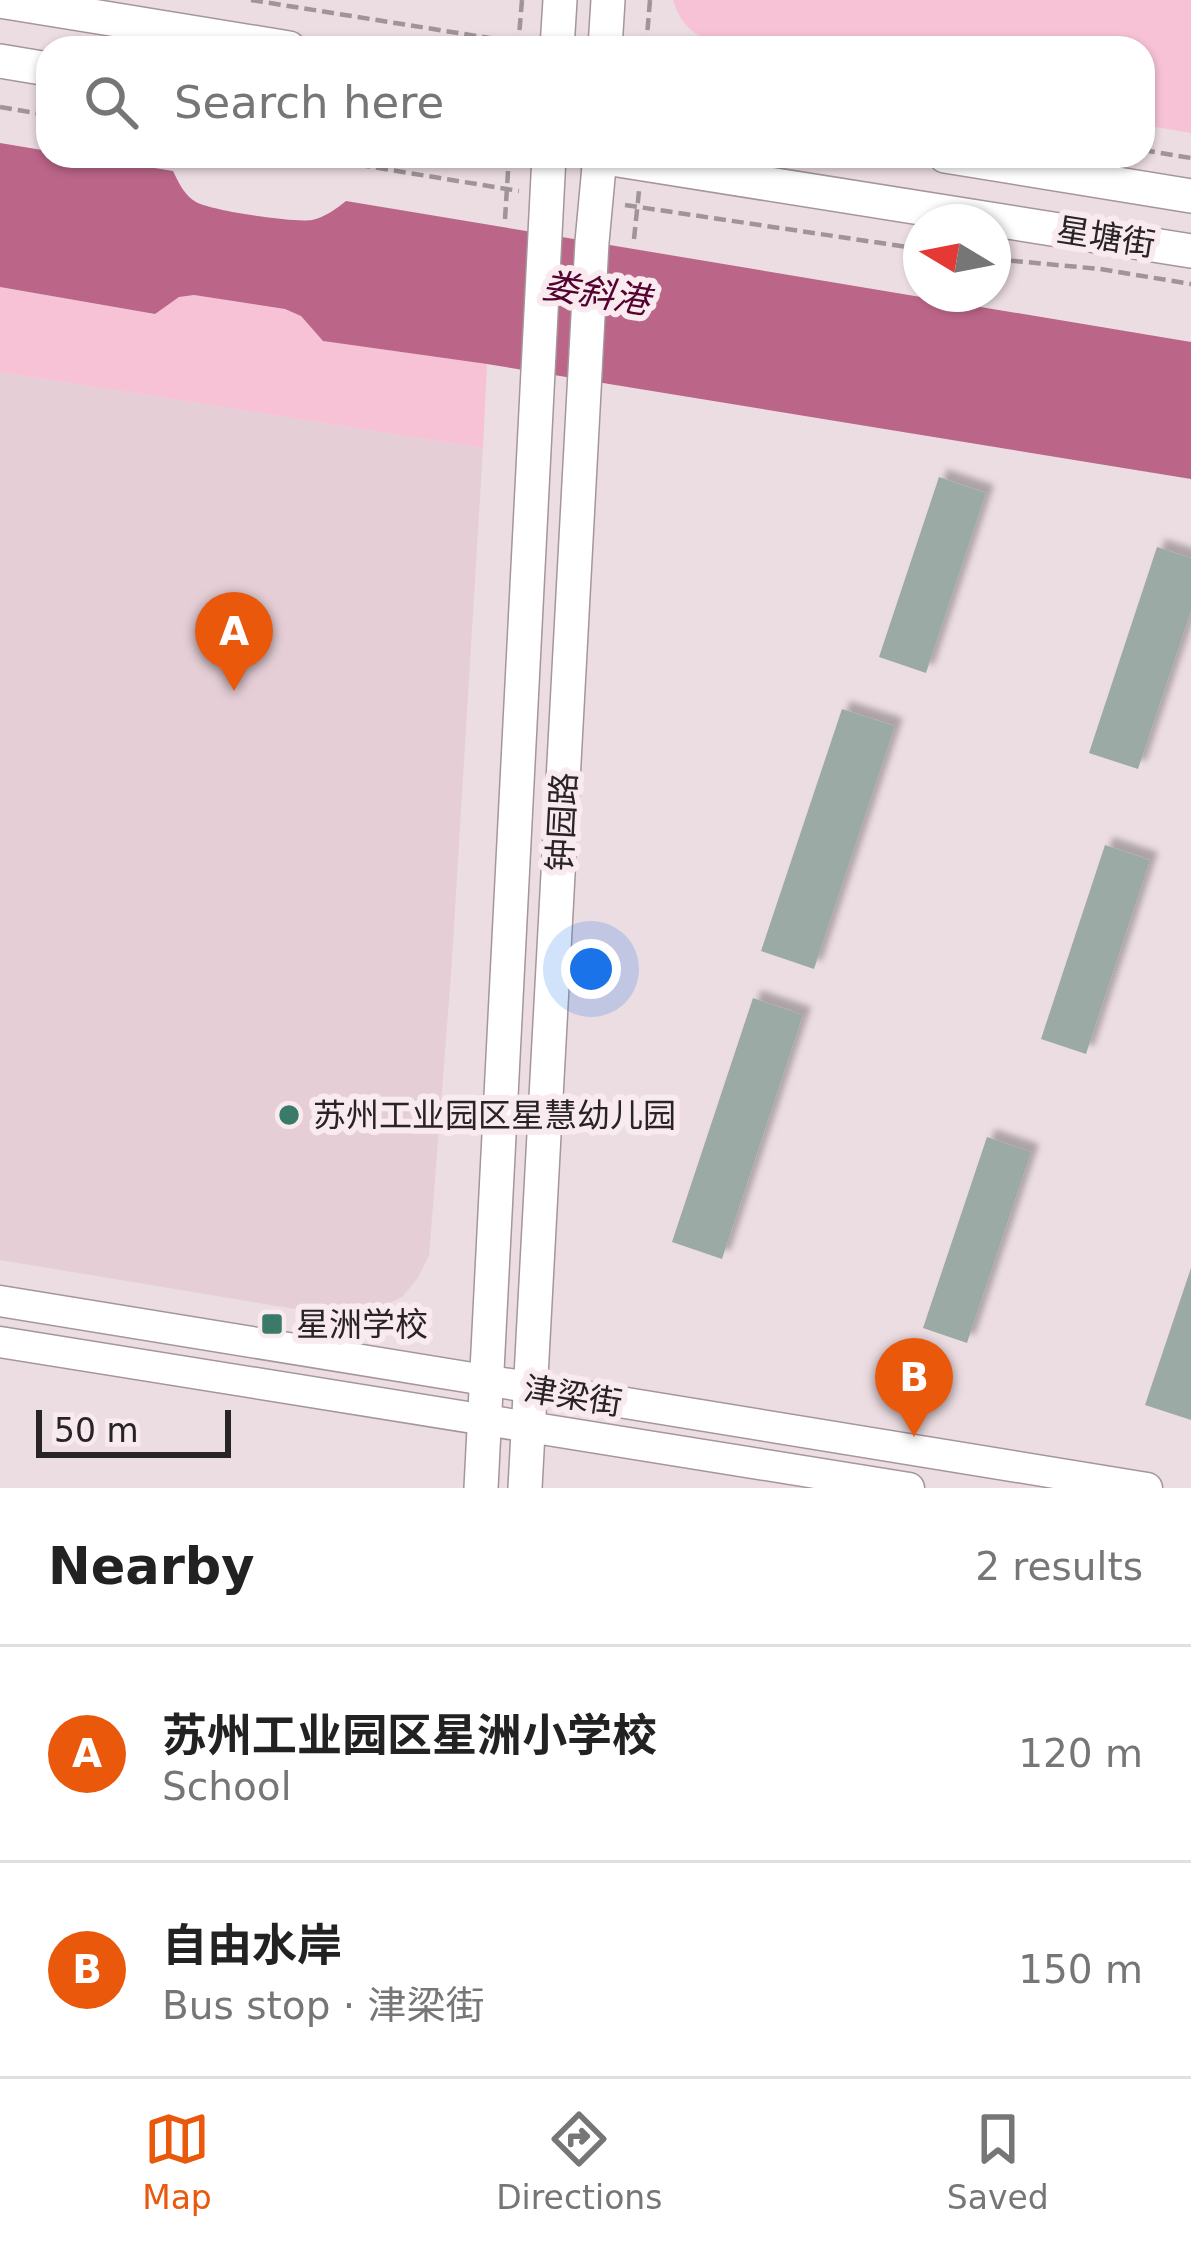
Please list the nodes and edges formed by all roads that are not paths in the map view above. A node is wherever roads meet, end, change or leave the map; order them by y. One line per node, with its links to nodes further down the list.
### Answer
1 (560, 0): 5 (main road)
2 (608, 0): 6 (main road)
3 (0, 1): 4 (main road)
4 (215, 36)
5 (551, 36)
6 (606, 36)
7 (0, 61): 8 (main road)
8 (36, 67)
9 (548, 168): 17 (main road, 钟园路)
10 (597, 168): 18 (main road, 钟园路)
11 (677, 168): 14 (main road, 星塘街)
12 (1019, 168): 13 (main road, 星塘街)
13 (1191, 196)
14 (1191, 251)
15 (0, 1301): 17 (main road, 津梁街)
16 (0, 1342): 19 (main road, 津梁街)
17 (486, 1382): 18 (main road, 津梁街); 19 (main road, 钟园路)
18 (531, 1390): 20 (main road, 钟园路); 24 (main road, 津梁街)
19 (485, 1419): 20 (main road, 津梁街); 21 (main road, 钟园路)
20 (528, 1425): 22 (main road, 钟园路); 23 (main road, 津梁街)
21 (482, 1488)
22 (525, 1488)
23 (909, 1488)
24 (1147, 1488)

